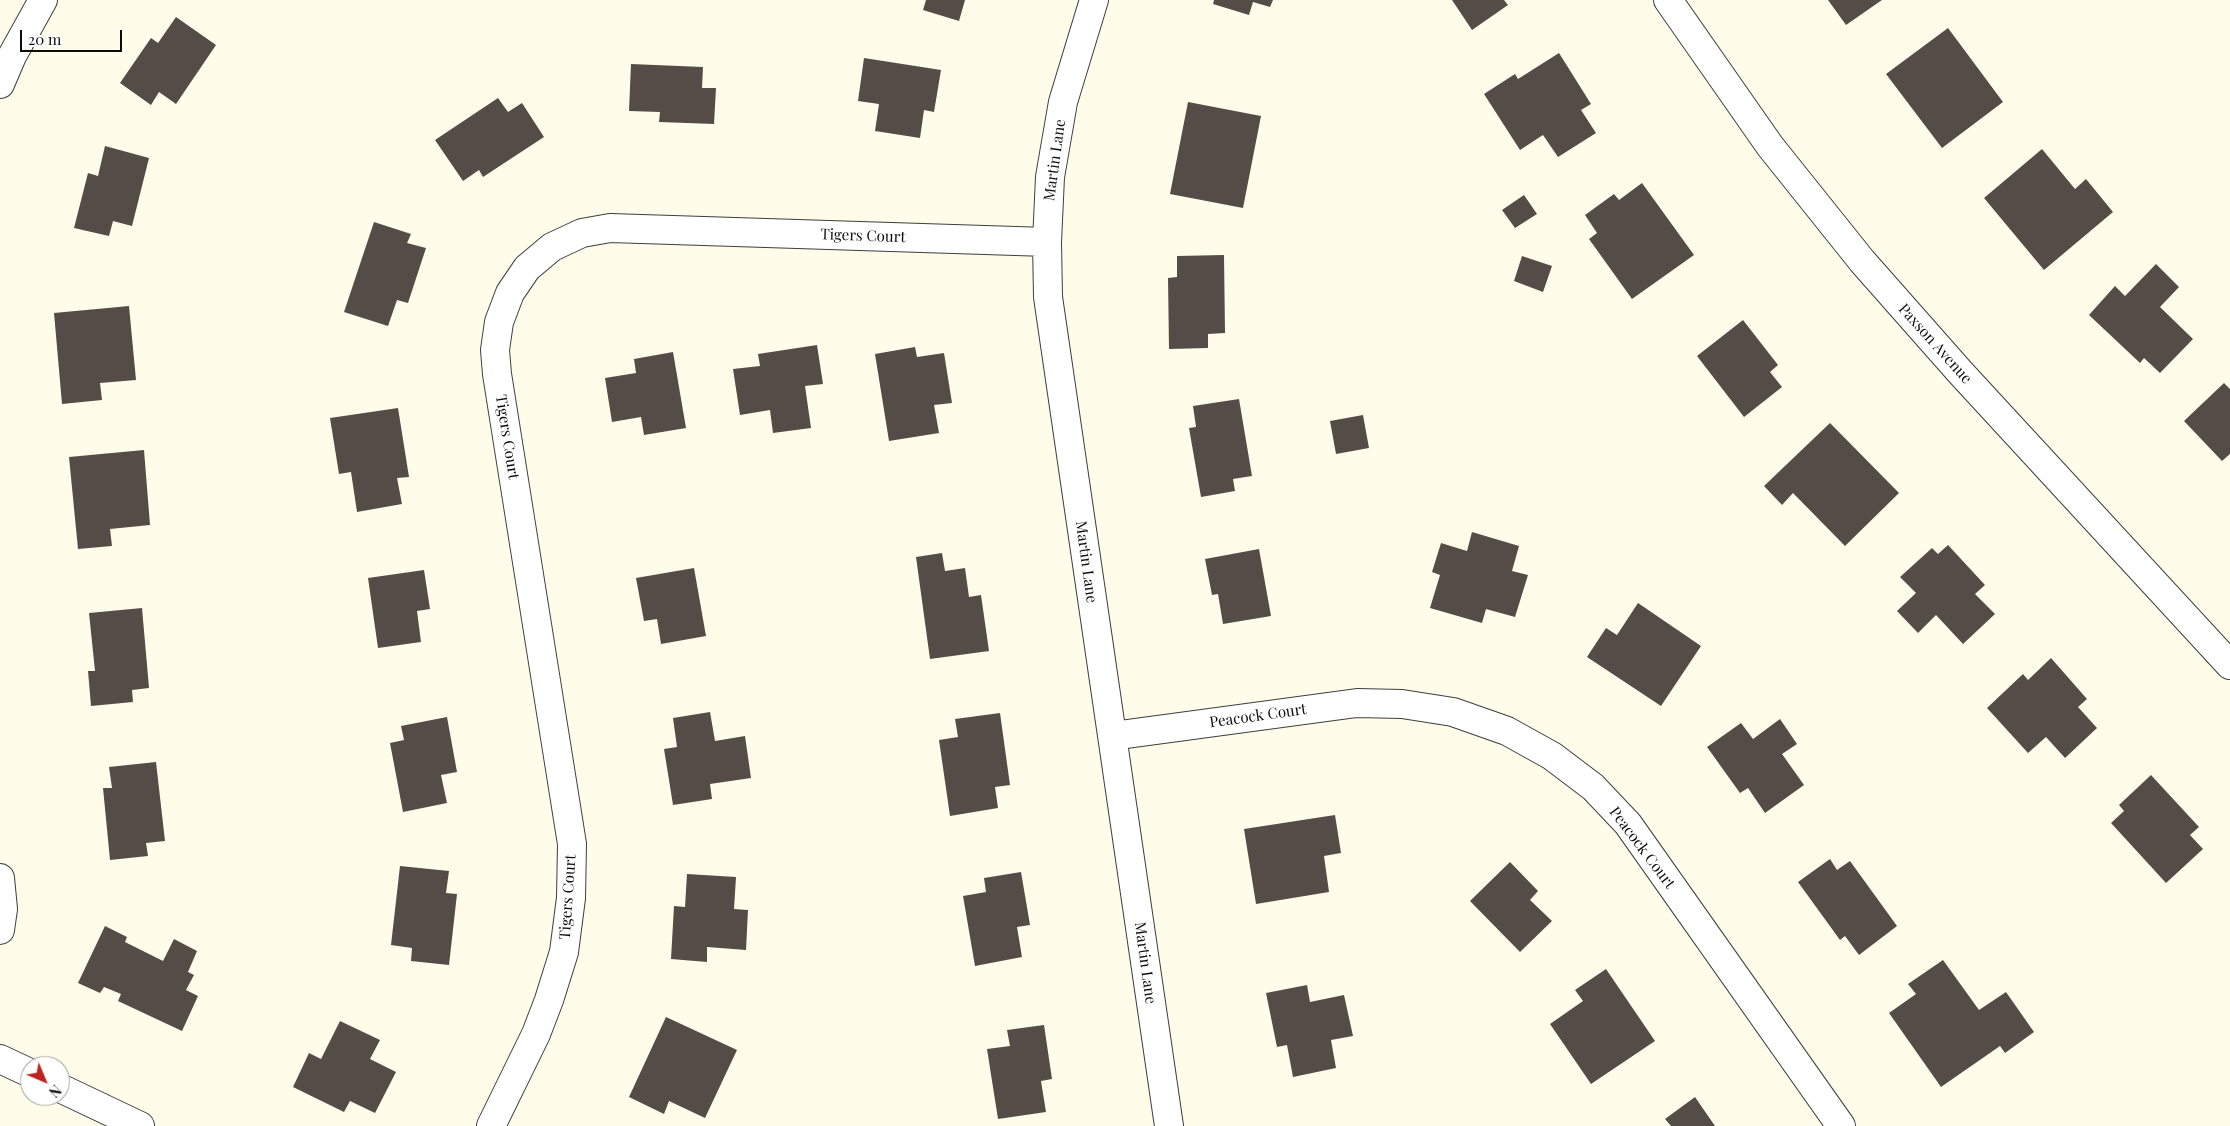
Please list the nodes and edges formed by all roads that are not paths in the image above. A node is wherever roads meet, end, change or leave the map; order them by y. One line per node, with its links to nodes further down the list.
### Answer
1 (43, 0): 4 (street)
2 (1094, 0): 5 (street, Martin Lane)
3 (1668, 0): 6 (street, Paxson Avenue)
4 (0, 84)
5 (1047, 242): 7 (street, Martin Lane); 14 (street, Tigers Court)
6 (2230, 665)
7 (1112, 736): 15 (street, Martin Lane); 16 (street, Peacock Court)
8 (0, 878): 9 (street)
9 (0, 930)
10 (0, 1059): 11 (street)
11 (20, 1068)
12 (70, 1093): 13 (street)
13 (140, 1126)
14 (491, 1126)
15 (1169, 1126)
16 (1840, 1126)

